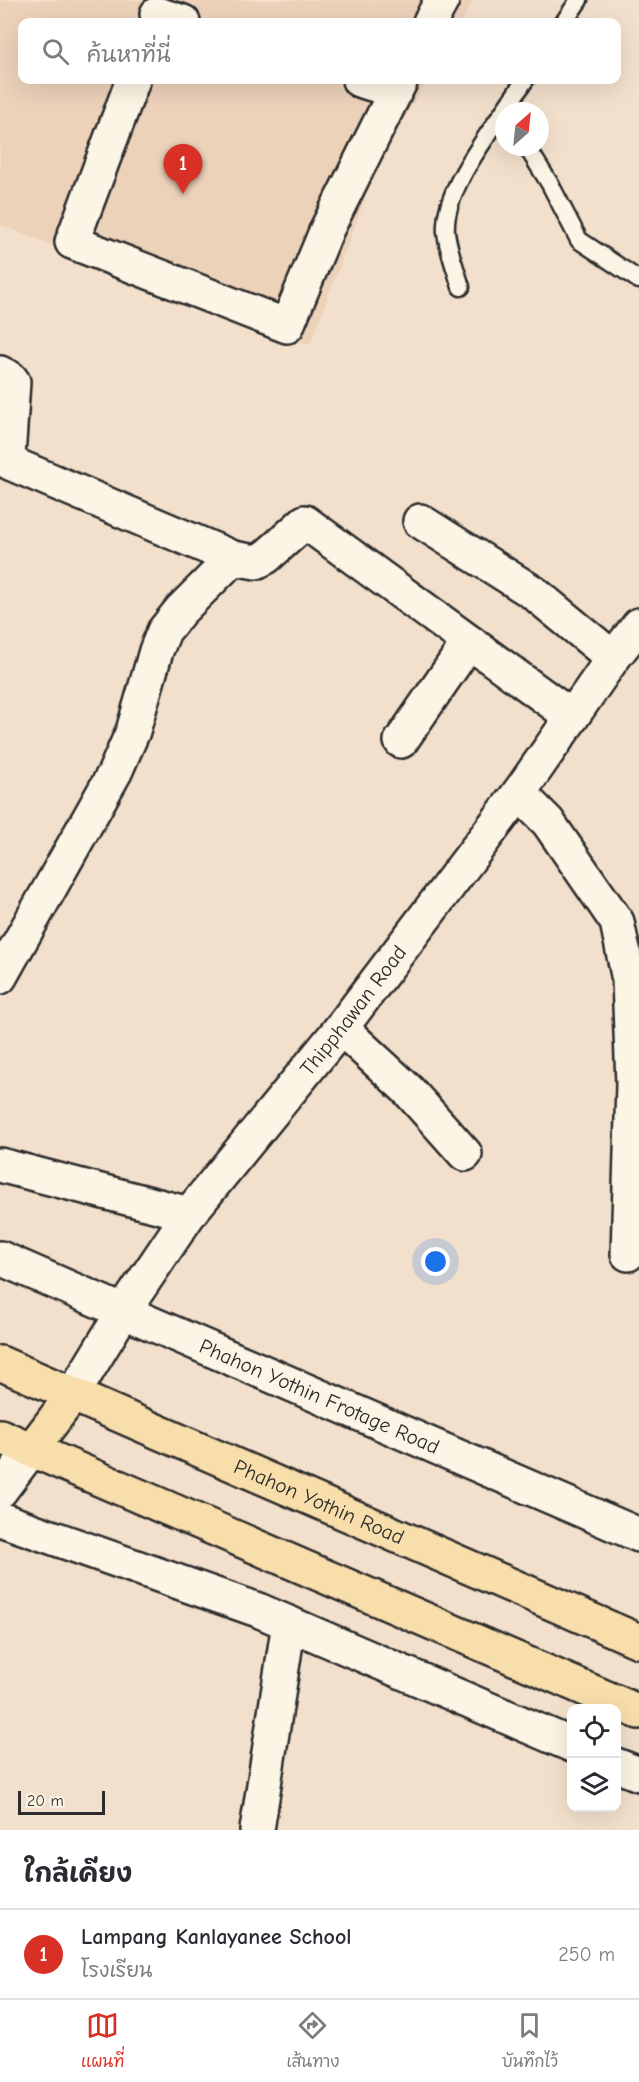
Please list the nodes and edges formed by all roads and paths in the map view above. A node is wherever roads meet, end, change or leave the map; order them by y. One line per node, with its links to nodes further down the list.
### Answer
1 (442, 0): 3 (street)
2 (579, 0): 4 (lane)
3 (432, 18)
4 (567, 18)
5 (131, 84): 7 (street)
6 (522, 84): 8 (lane)
7 (398, 85)
8 (511, 102)
9 (495, 126): 12 (lane)
10 (533, 156): 11 (lane)
11 (639, 280)
12 (461, 287)
13 (0, 373): 15 (street)
14 (420, 520): 18 (street)
15 (233, 558): 17 (street); 23 (street)
16 (639, 625): 18 (street, Thipphawan Road)
17 (469, 642): 19 (street); 20 (street)
18 (613, 658): 19 (street, Thipphawan Road)
19 (572, 717): 21 (street, Thipphawan Road)
20 (400, 741)
21 (519, 793): 22 (street); 24 (street, Thipphawan Road)
22 (628, 921): 28 (street)
23 (0, 977)
24 (341, 1028): 25 (street); 27 (street, Thipphawan Road)
25 (465, 1154)
26 (0, 1165): 27 (street)
27 (189, 1214): 30 (street, Thipphawan Road)
28 (628, 1254)
29 (0, 1258): 30 (street, Phahon Yothin Frotage Road)
30 (123, 1312): 32 (street, Thipphawan Road); 37 (street, Phahon Yothin Frotage Road)
31 (0, 1364): 32 (highway, Phahon Yothin Road)
32 (72, 1396): 34 (highway); 39 (highway, Phahon Yothin Road)
33 (0, 1436): 34 (highway)
34 (31, 1450): 35 (street); 40 (highway)
35 (0, 1491)
36 (0, 1519): 38 (street)
37 (639, 1535)
38 (290, 1623): 41 (street); 44 (street)
39 (639, 1641)
40 (639, 1712)
41 (567, 1743)
42 (621, 1767): 43 (street)
43 (639, 1774)
44 (257, 1830)

